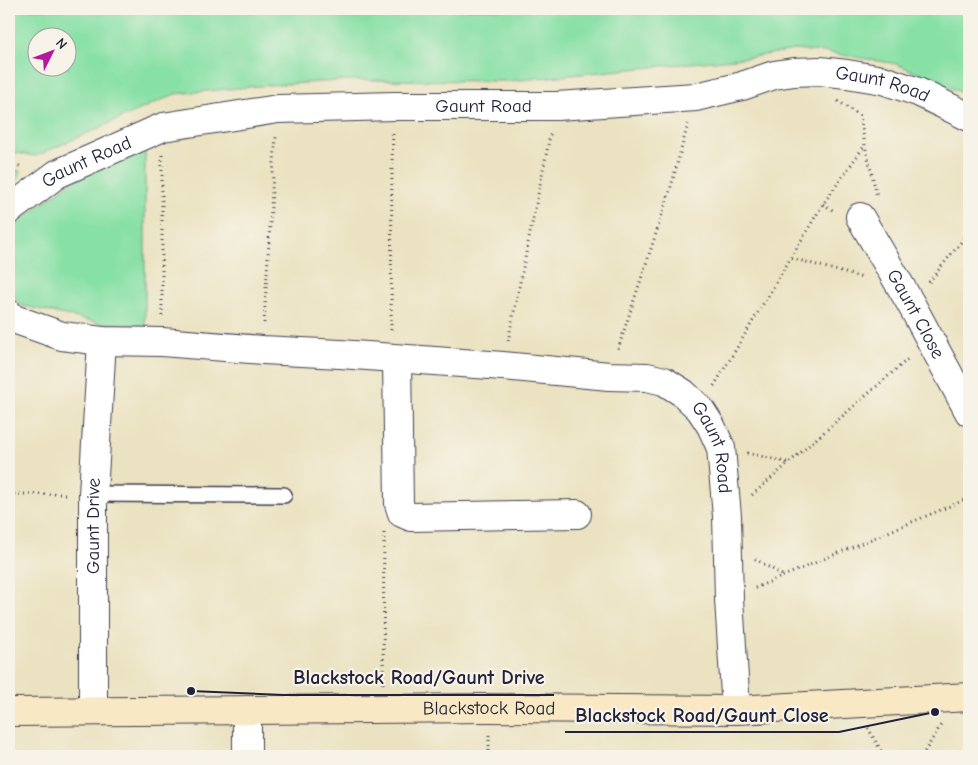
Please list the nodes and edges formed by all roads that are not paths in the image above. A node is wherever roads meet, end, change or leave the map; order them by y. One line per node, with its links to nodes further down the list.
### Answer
1 (969, 117): 3 (street, Gaunt Road)
2 (869, 208): 7 (street, Gaunt Close)
3 (9, 210)
4 (9, 314): 5 (street, Gaunt Road)
5 (102, 341): 6 (street, Gaunt Road); 8 (street, Gaunt Drive)
6 (397, 358): 10 (street); 13 (street, Gaunt Road)
7 (969, 412)
8 (93, 494): 9 (lane); 14 (street, Gaunt Drive)
9 (284, 495)
10 (577, 514)
11 (969, 696): 13 (street, Blackstock Road)
12 (247, 710): 13 (street, Blackstock Road); 14 (street, Blackstock Road); 16 (street)
13 (736, 710)
14 (93, 711): 15 (street, Blackstock Road)
15 (9, 712)
16 (247, 756)

